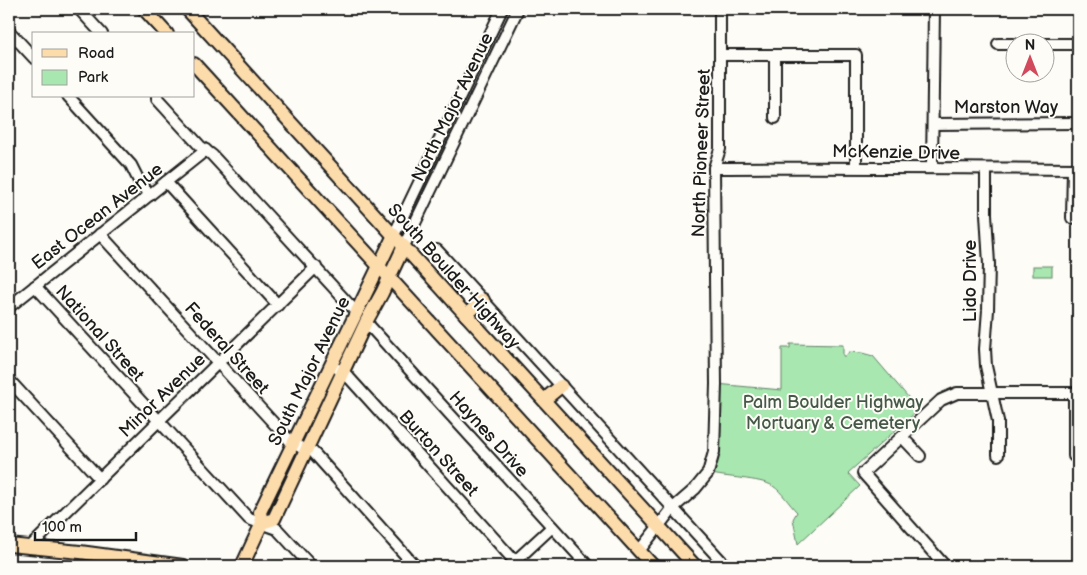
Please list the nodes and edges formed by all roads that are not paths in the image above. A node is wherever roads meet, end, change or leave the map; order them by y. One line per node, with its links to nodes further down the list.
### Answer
1 (79, 9): 9 (street)
2 (144, 9): 10 (main road)
3 (187, 9): 36 (main road, South Boulder Highway)
4 (502, 9): 19 (street, North Major Avenue)
5 (720, 9): 15 (street, North Pioneer Street)
6 (934, 9): 25 (street)
7 (515, 10): 20 (street, North Major Avenue)
8 (9, 31): 17 (street)
9 (100, 32)
10 (164, 32)
11 (998, 44): 12 (street)
12 (1004, 44)
13 (1054, 44): 14 (street)
14 (1078, 44)
15 (720, 54): 16 (street); 29 (street, North Pioneer Street)
16 (775, 55): 23 (street); 27 (street)
17 (32, 56)
18 (195, 65): 40 (main road)
19 (469, 78): 20 (street); 36 (street, North Major Avenue)
20 (481, 85): 37 (street, North Major Avenue)
21 (70, 98): 33 (street)
22 (157, 98): 26 (street)
23 (775, 118)
24 (1078, 123): 25 (street, Marston Way)
25 (933, 124): 28 (street)
26 (206, 150): 32 (street, East Ocean Avenue); 39 (street)
27 (856, 167): 28 (street, McKenzie Drive); 29 (street, McKenzie Drive)
28 (932, 167): 30 (street, McKenzie Drive)
29 (714, 168): 65 (street, North Pioneer Street)
30 (986, 169): 31 (street, McKenzie Drive); 54 (street, Lido Drive)
31 (1075, 169): 34 (street)
32 (166, 182): 33 (street, East Ocean Avenue); 44 (street)
33 (150, 195): 35 (street, East Ocean Avenue)
34 (1072, 218)
35 (100, 234): 42 (street, East Ocean Avenue); 49 (street, Federal Street)
36 (394, 235): 37 (main road, South Boulder Highway); 40 (main road, South Major Avenue)
37 (404, 246): 41 (main road, South Major Avenue); 47 (main road, South Boulder Highway)
38 (437, 250): 43 (street)
39 (316, 267): 44 (street, Minor Avenue); 46 (street)
40 (379, 267): 41 (main road); 46 (main road, South Major Avenue)
41 (389, 278): 48 (main road, South Major Avenue); 71 (main road)
42 (36, 286): 45 (street, East Ocean Avenue); 57 (street, National Street)
43 (483, 300): 47 (main road); 53 (street)
44 (278, 305): 49 (street, Minor Avenue)
45 (9, 307)
46 (356, 312): 50 (main road, South Major Avenue)
47 (466, 315): 56 (main road, South Boulder Highway)
48 (366, 322): 51 (main road, South Major Avenue); 68 (street, Haynes Drive)
49 (218, 363): 57 (street, Minor Avenue); 59 (street, Federal Street)
50 (331, 366): 51 (street, Burton Street); 59 (main road, South Major Avenue)
51 (343, 371): 60 (main road, South Major Avenue); 72 (street, Burton Street)
52 (9, 380): 64 (street)
53 (561, 386): 56 (main road); 65 (street)
54 (992, 392): 55 (street); 58 (street); 62 (street, Lido Drive)
55 (1076, 393): 63 (street)
56 (544, 400): 67 (main road, South Boulder Highway)
57 (159, 421): 64 (street, Minor Avenue); 66 (street, National Street)
58 (902, 437): 61 (street); 81 (street)
59 (293, 443): 60 (street, Federal Street); 66 (main road, South Major Avenue)
60 (305, 450): 66 (main road, South Major Avenue); 76 (street, Federal Street)
61 (920, 456)
62 (998, 456)
63 (1074, 456)
64 (100, 479): 70 (street, Minor Avenue)
65 (672, 509): 67 (street, North Pioneer Street); 80 (street)
66 (262, 523): 74 (main road, South Major Avenue); 75 (street, National Street)
67 (659, 526): 71 (street, North Pioneer Street); 79 (main road, South Boulder Highway)
68 (552, 527): 72 (street); 77 (street, Haynes Drive)
69 (9, 545): 70 (main road)
70 (30, 547): 73 (main road)
71 (639, 552): 78 (main road)
72 (515, 565)
73 (183, 566)
74 (242, 566)
75 (311, 566)
76 (415, 566)
77 (588, 566)
78 (653, 566)
79 (695, 566)
80 (726, 566)
81 (945, 566)

